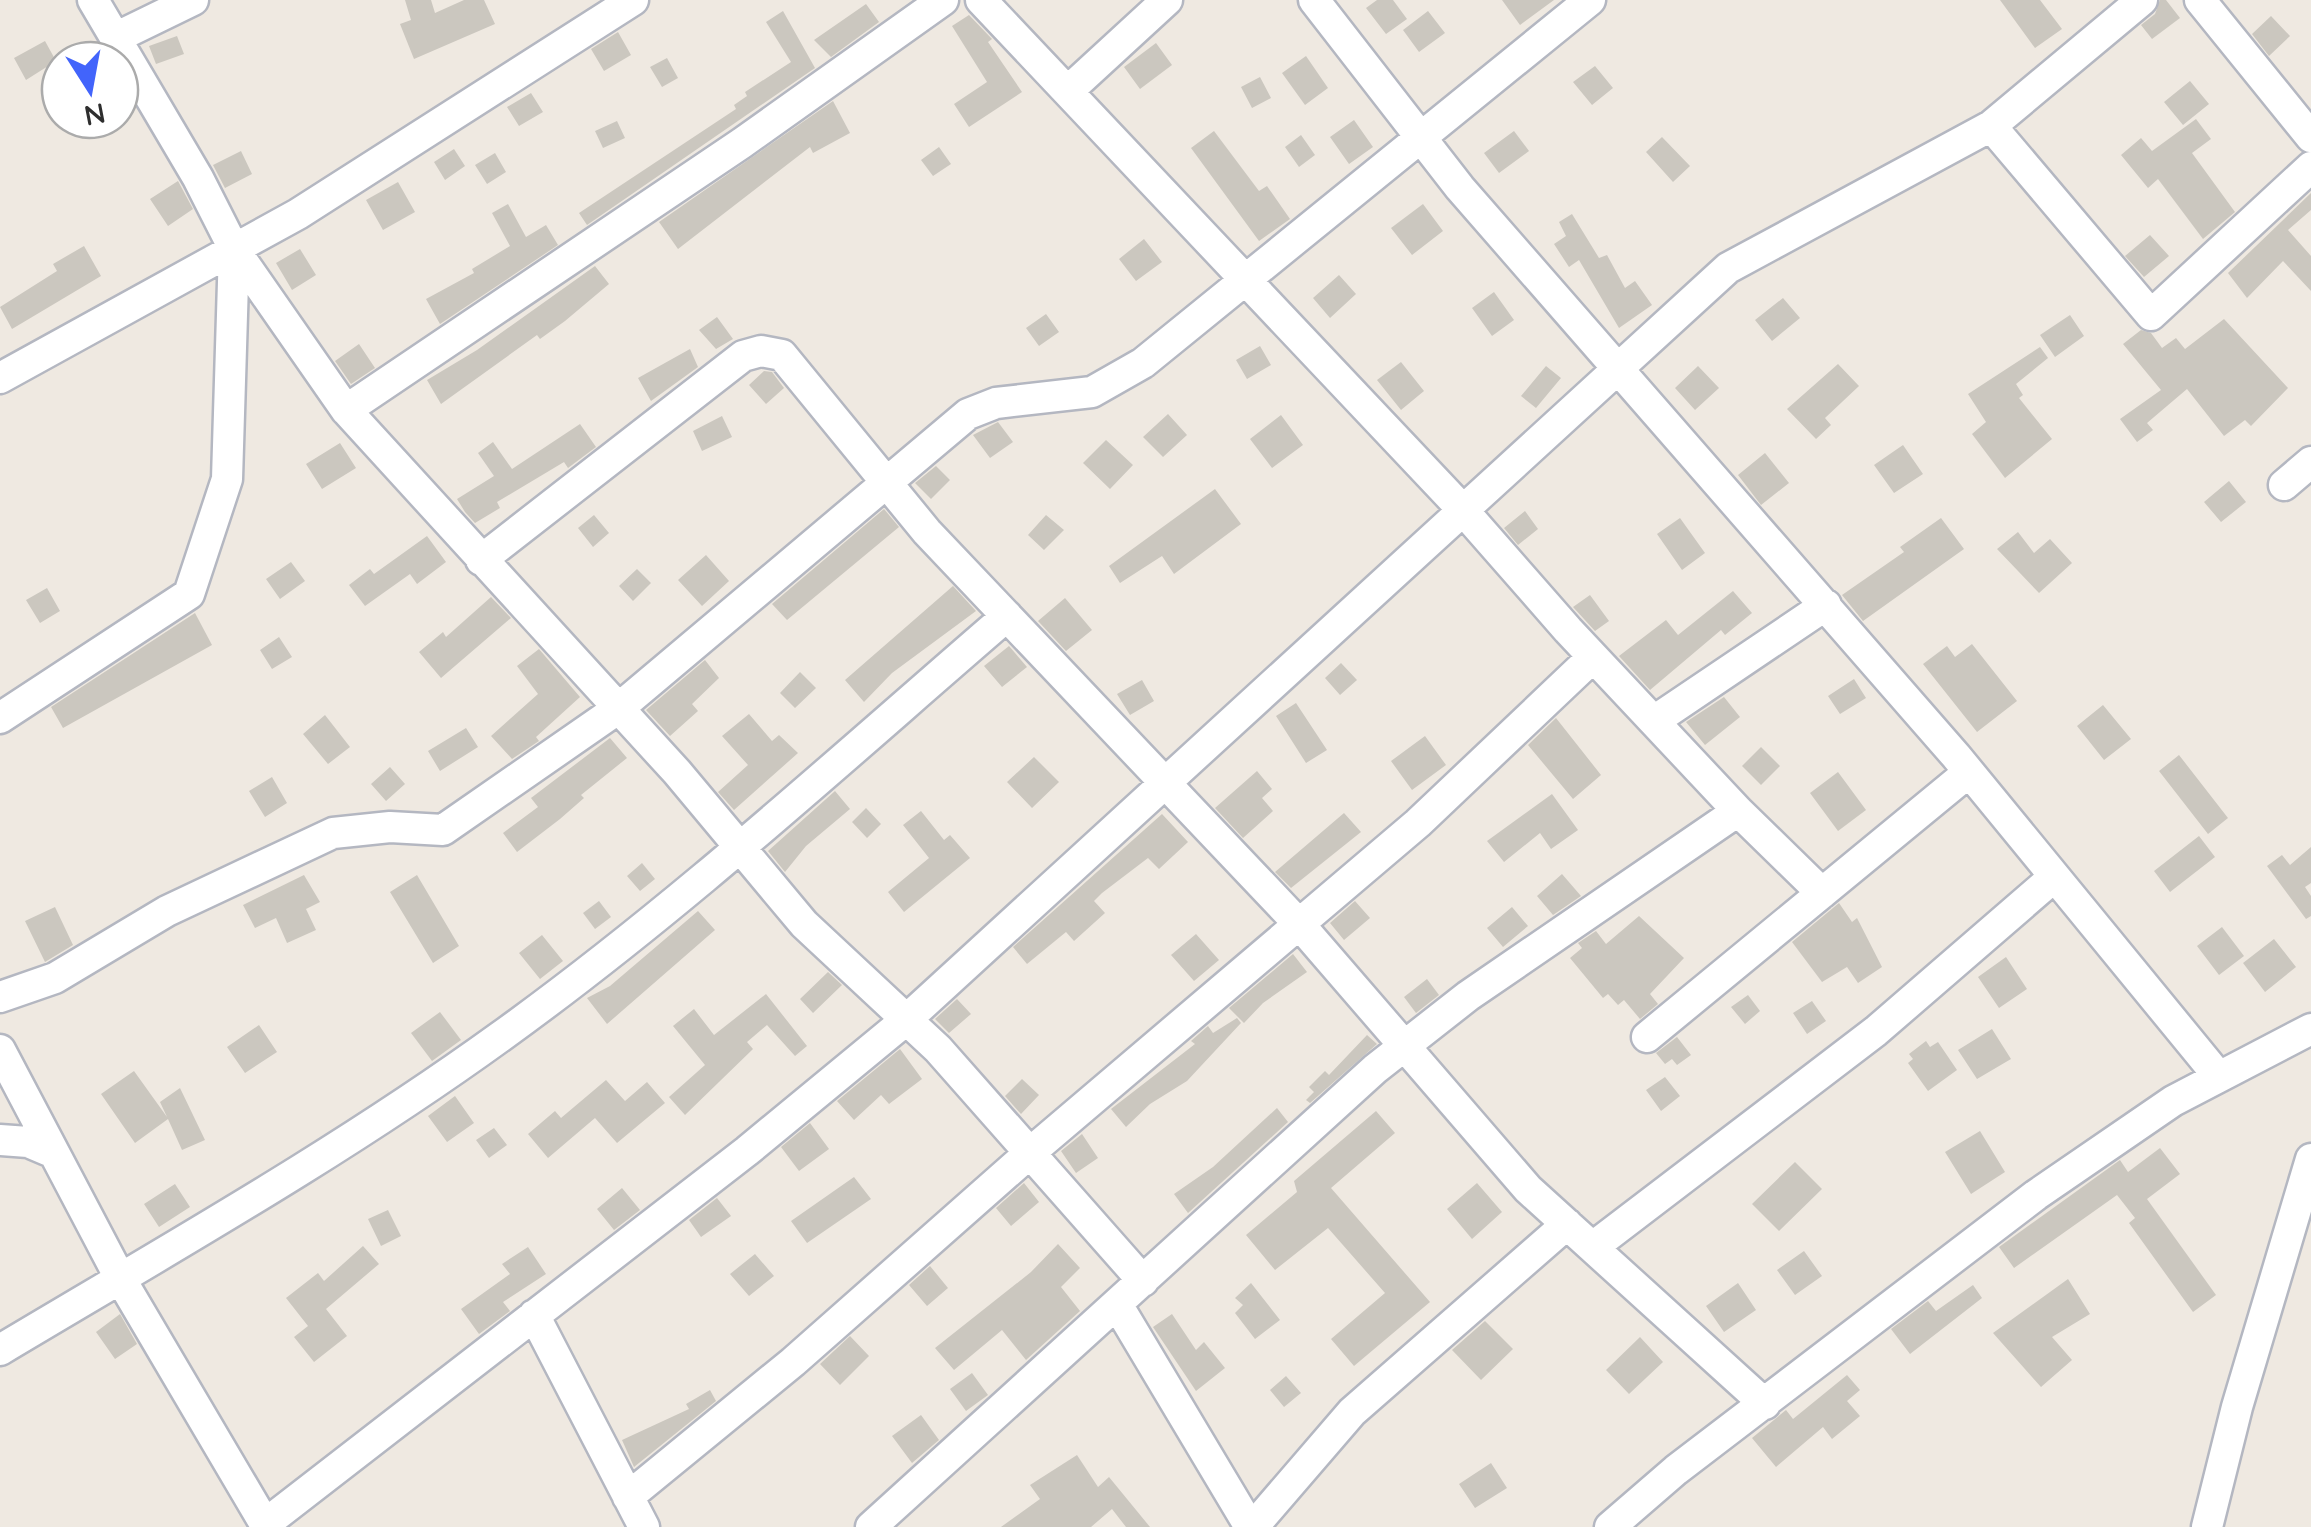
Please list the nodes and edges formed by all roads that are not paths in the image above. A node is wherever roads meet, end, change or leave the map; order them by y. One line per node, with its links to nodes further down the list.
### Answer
1 (92, 0): 11 (street)
2 (193, 0): 11 (street)
3 (633, 0): 17 (street)
4 (942, 0): 21 (street)
5 (981, 0): 12 (street)
6 (1167, 0): 12 (street)
7 (1314, 0): 14 (street)
8 (1590, 0): 14 (street)
9 (2142, 0): 13 (street)
10 (2200, 0): 15 (street)
11 (115, 38): 17 (street)
12 (1068, 91): 18 (street)
13 (1991, 126): 16 (street); 19 (street)
14 (1420, 136): 18 (street); 19 (street)
15 (2311, 137)
16 (2311, 167)
17 (234, 249): 20 (street); 21 (street); 31 (street)
18 (1245, 281): 23 (street); 25 (street)
19 (1619, 368): 25 (street); 27 (street)
20 (0, 378)
21 (346, 410): 26 (street)
22 (2311, 462): 24 (street)
23 (884, 482): 26 (street); 28 (street); 30 (street)
24 (2284, 484)
25 (1462, 509): 29 (street); 34 (street)
26 (481, 560): 30 (street)
27 (1826, 605): 32 (street); 33 (street)
28 (1007, 616): 34 (street); 36 (street)
29 (1594, 657): 32 (street); 39 (street)
30 (619, 708): 36 (street); 40 (street)
31 (0, 718)
32 (1654, 721): 35 (street)
33 (1970, 772): 37 (street); 38 (street)
34 (1165, 782): 39 (street); 41 (street)
35 (1738, 811): 38 (street); 44 (street)
36 (740, 848): 41 (street); 53 (street)
37 (2054, 878): 46 (street); 52 (street)
38 (1822, 893): 43 (street)
39 (1300, 925): 44 (street); 48 (street)
40 (0, 996)
41 (906, 1020): 48 (street); 56 (street)
42 (2311, 1029): 46 (street)
43 (1646, 1036)
44 (1406, 1044): 51 (street); 54 (street)
45 (0, 1050): 49 (street)
46 (2218, 1077): 58 (street)
47 (0, 1140): 49 (street)
48 (1032, 1152): 54 (street); 59 (street)
49 (54, 1153): 53 (street)
50 (2311, 1159): 60 (street)
51 (1567, 1224): 52 (street); 63 (street)
52 (1593, 1247): 58 (street)
53 (120, 1278): 56 (street); 57 (street)
54 (1143, 1282): 55 (street)
55 (1118, 1306): 62 (street); 63 (street)
56 (534, 1315): 59 (street)
57 (0, 1350)
58 (1765, 1404): 64 (street)
59 (628, 1497): 61 (street)
60 (2202, 1523)
61 (644, 1527)
62 (871, 1527)
63 (1251, 1527)
64 (1610, 1527)

